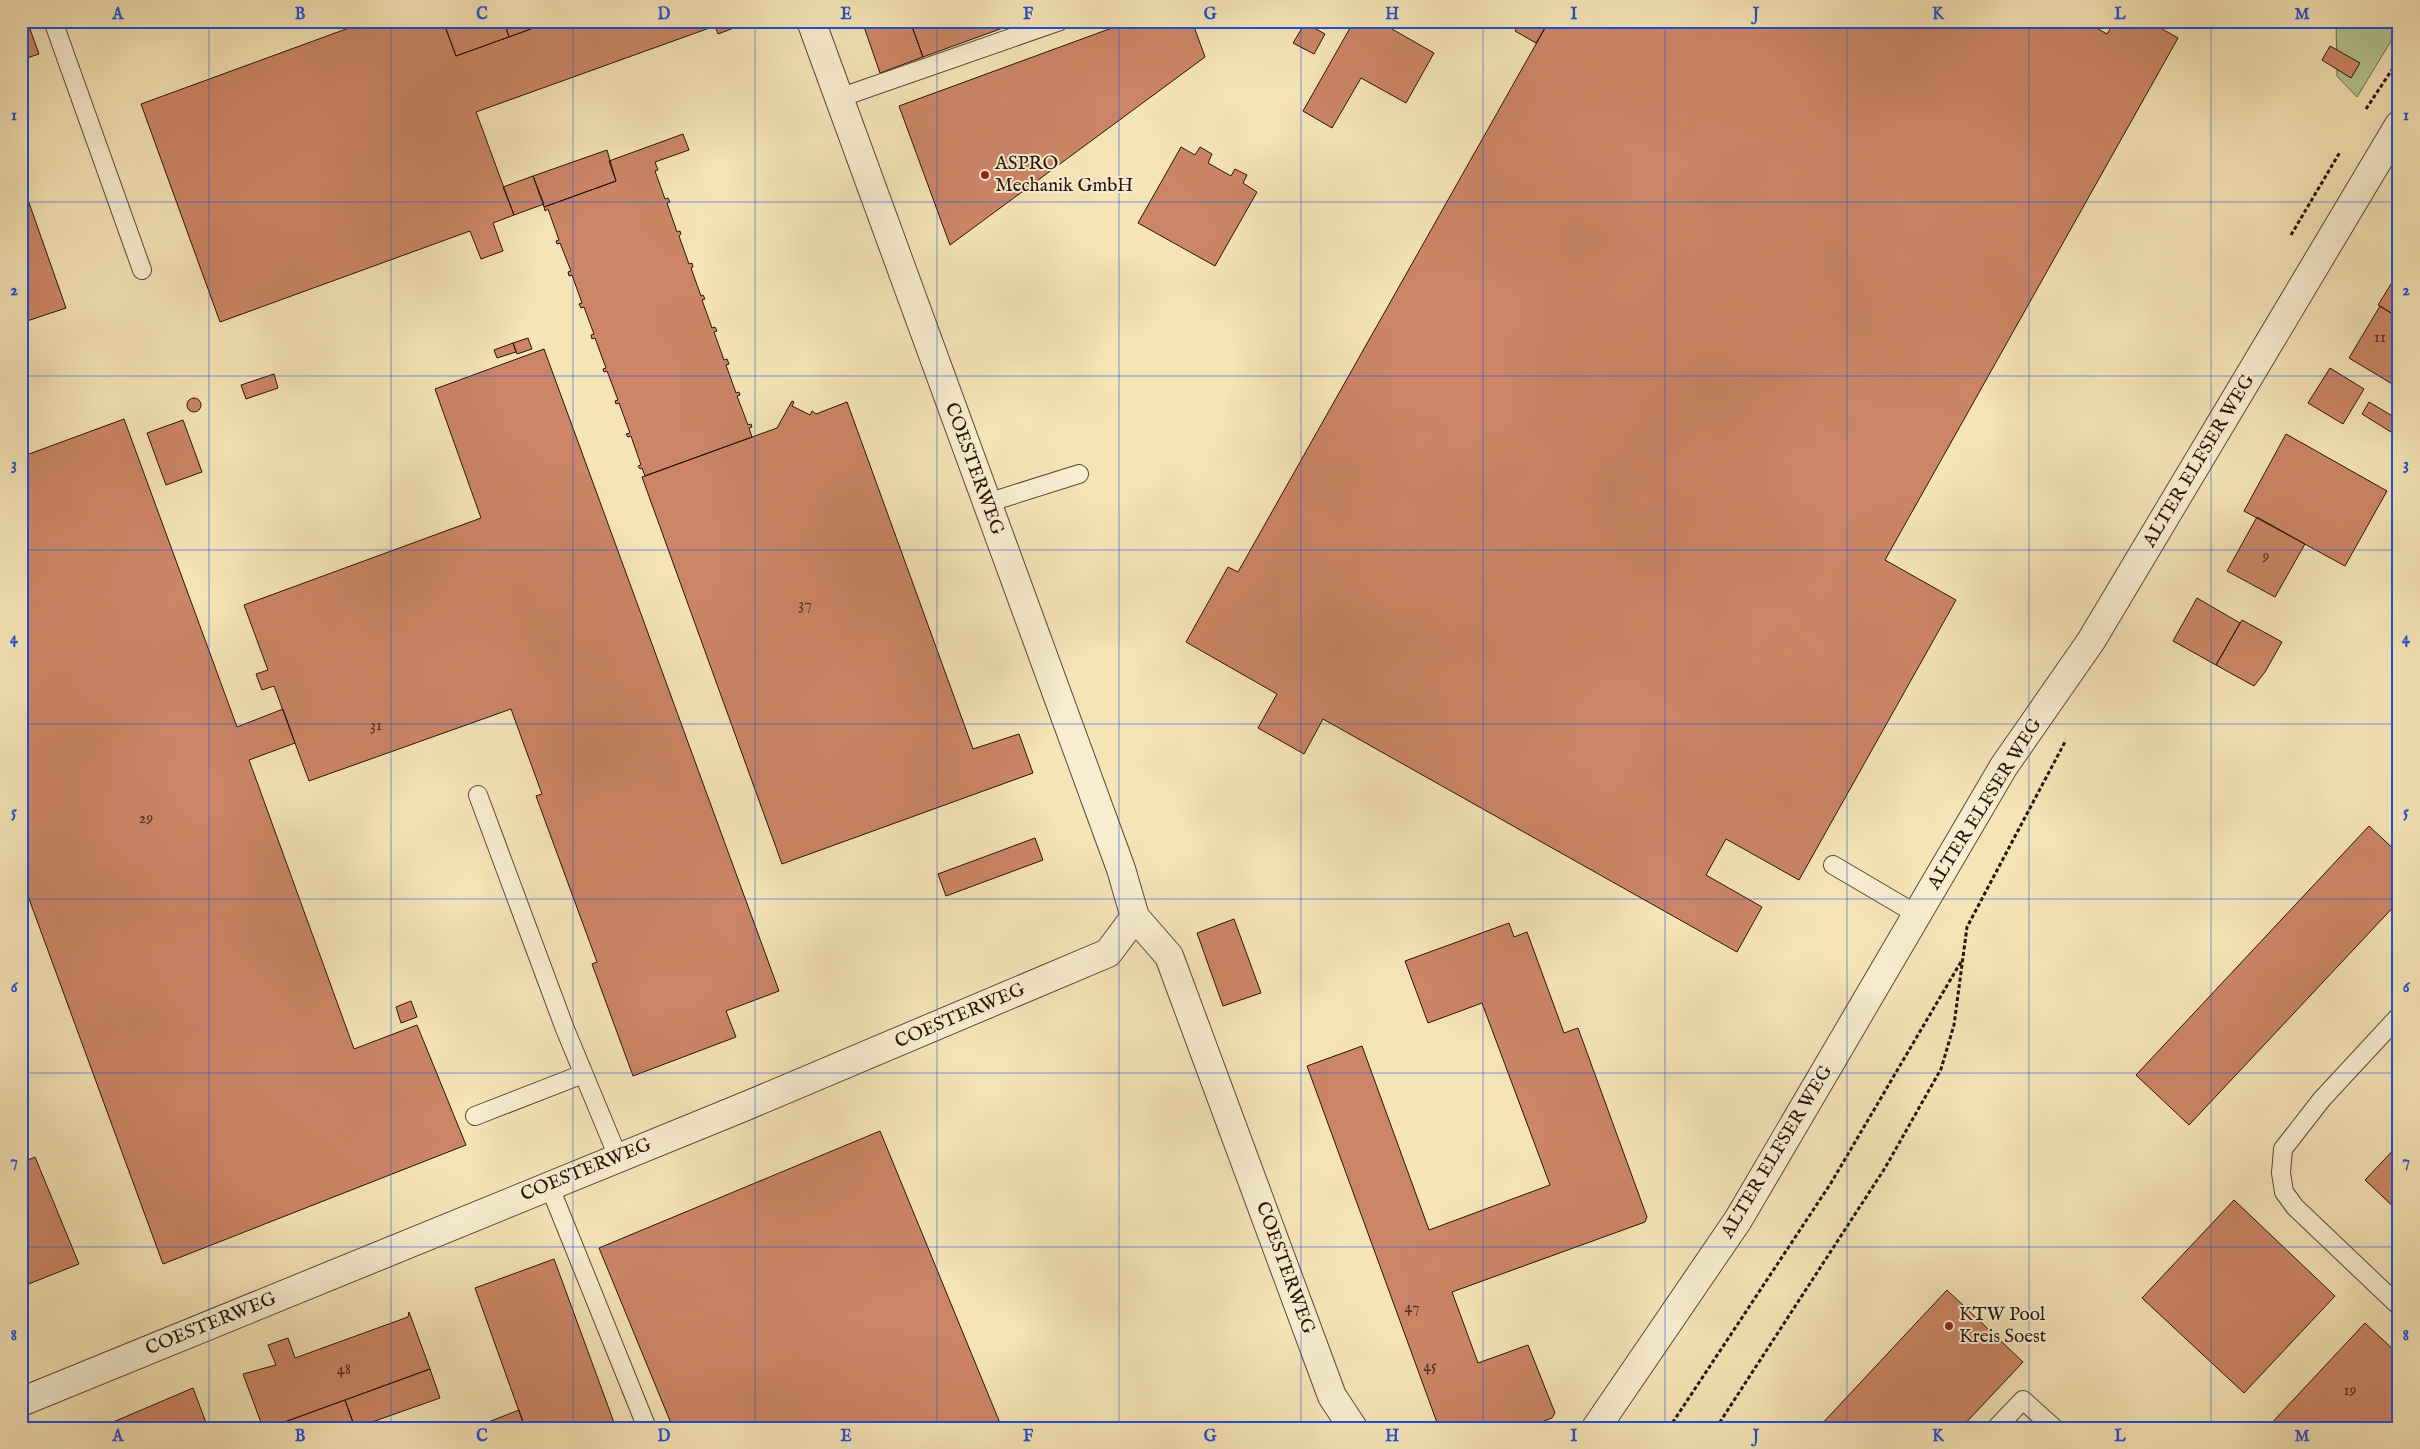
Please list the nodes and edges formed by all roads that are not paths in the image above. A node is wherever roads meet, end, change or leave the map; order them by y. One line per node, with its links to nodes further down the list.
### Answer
1 (53, 21): 6 (lane)
2 (811, 21): 4 (street, COESTERWEG)
3 (1060, 21): 4 (lane)
4 (839, 98): 8 (street, COESTERWEG)
5 (2399, 125): 11 (street, ALTER ELFSER WEG)
6 (142, 270)
7 (1079, 474): 8 (lane)
8 (987, 503): 12 (street, COESTERWEG)
9 (478, 795): 14 (lane)
10 (1833, 865): 11 (lane)
11 (1918, 915): 22 (street, ALTER ELFSER WEG)
12 (1135, 917): 16 (street, COESTERWEG); 21 (street, COESTERWEG)
13 (2399, 1016): 18 (lane)
14 (583, 1074): 15 (lane); 16 (lane)
15 (475, 1116)
16 (618, 1157): 17 (street, COESTERWEG)
17 (549, 1186): 19 (street, COESTERWEG); 20 (lane)
18 (2399, 1306)
19 (21, 1402)
20 (647, 1428)
21 (1353, 1428)
22 (1596, 1428)
23 (1996, 1428): 24 (lane)
24 (2054, 1428)

